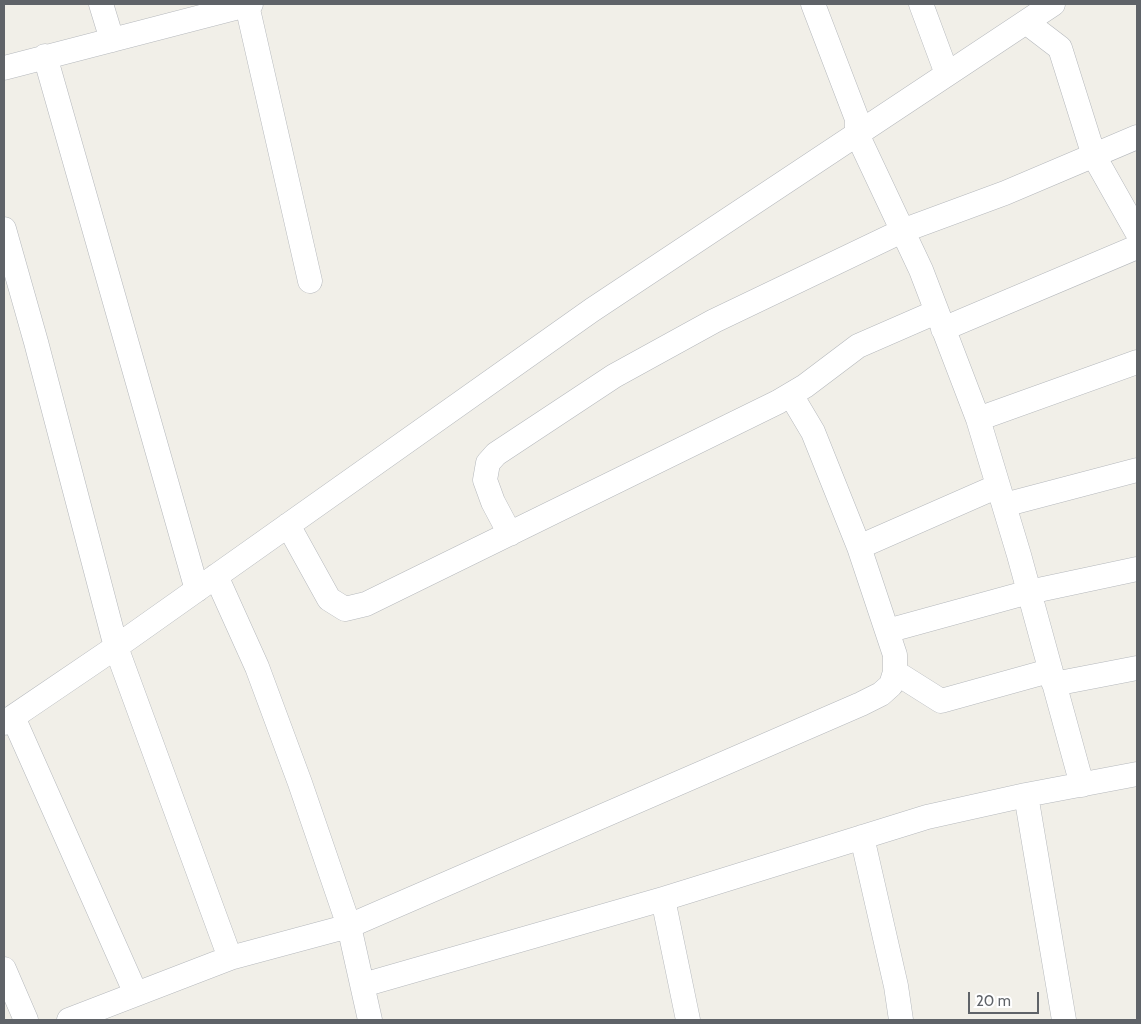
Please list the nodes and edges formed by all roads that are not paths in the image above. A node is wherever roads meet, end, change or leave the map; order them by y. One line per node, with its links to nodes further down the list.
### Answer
1 (101, 4): 7 (street)
2 (813, 4): 11 (street)
3 (921, 4): 10 (street)
4 (1053, 4): 6 (street)
5 (239, 5): 7 (street); 18 (street)
6 (1026, 22): 10 (street); 13 (street)
7 (112, 40): 8 (street)
8 (45, 56): 9 (street); 30 (street)
9 (4, 68)
10 (947, 74): 11 (street)
11 (857, 134): 15 (street); 25 (street)
12 (1137, 137): 13 (street)
13 (1094, 156): 15 (street); 16 (street)
14 (4, 229): 33 (street)
15 (902, 231): 19 (street); 26 (street)
16 (1137, 232)
17 (1137, 247): 19 (street)
18 (310, 281)
19 (940, 320): 21 (street); 22 (street)
20 (1137, 362): 22 (street)
21 (791, 395): 26 (street); 27 (street)
22 (978, 419): 24 (street)
23 (1137, 470): 24 (street)
24 (1001, 495): 27 (street); 31 (street)
25 (288, 525): 26 (street); 29 (street)
26 (510, 534)
27 (859, 547): 32 (street)
28 (1137, 569): 31 (street)
29 (216, 576): 30 (street); 43 (street)
30 (197, 590): 33 (street)
31 (1029, 592): 32 (street); 36 (street)
32 (887, 631): 35 (street)
33 (116, 647): 37 (street); 44 (street)
34 (1137, 668): 36 (street)
35 (896, 672): 36 (street); 43 (street)
36 (1054, 684): 39 (street)
37 (9, 720): 47 (street)
38 (1137, 774): 39 (street)
39 (1082, 785): 40 (street)
40 (1026, 795): 41 (street); 53 (street)
41 (862, 837): 42 (street); 52 (street)
42 (663, 899): 46 (street); 51 (street)
43 (349, 926): 44 (street); 46 (street)
44 (230, 958): 47 (street)
45 (4, 969): 48 (street)
46 (363, 985): 50 (street)
47 (136, 994): 49 (street)
48 (26, 1020)
49 (69, 1020)
50 (370, 1020)
51 (688, 1020)
52 (901, 1020)
53 (1064, 1020)

